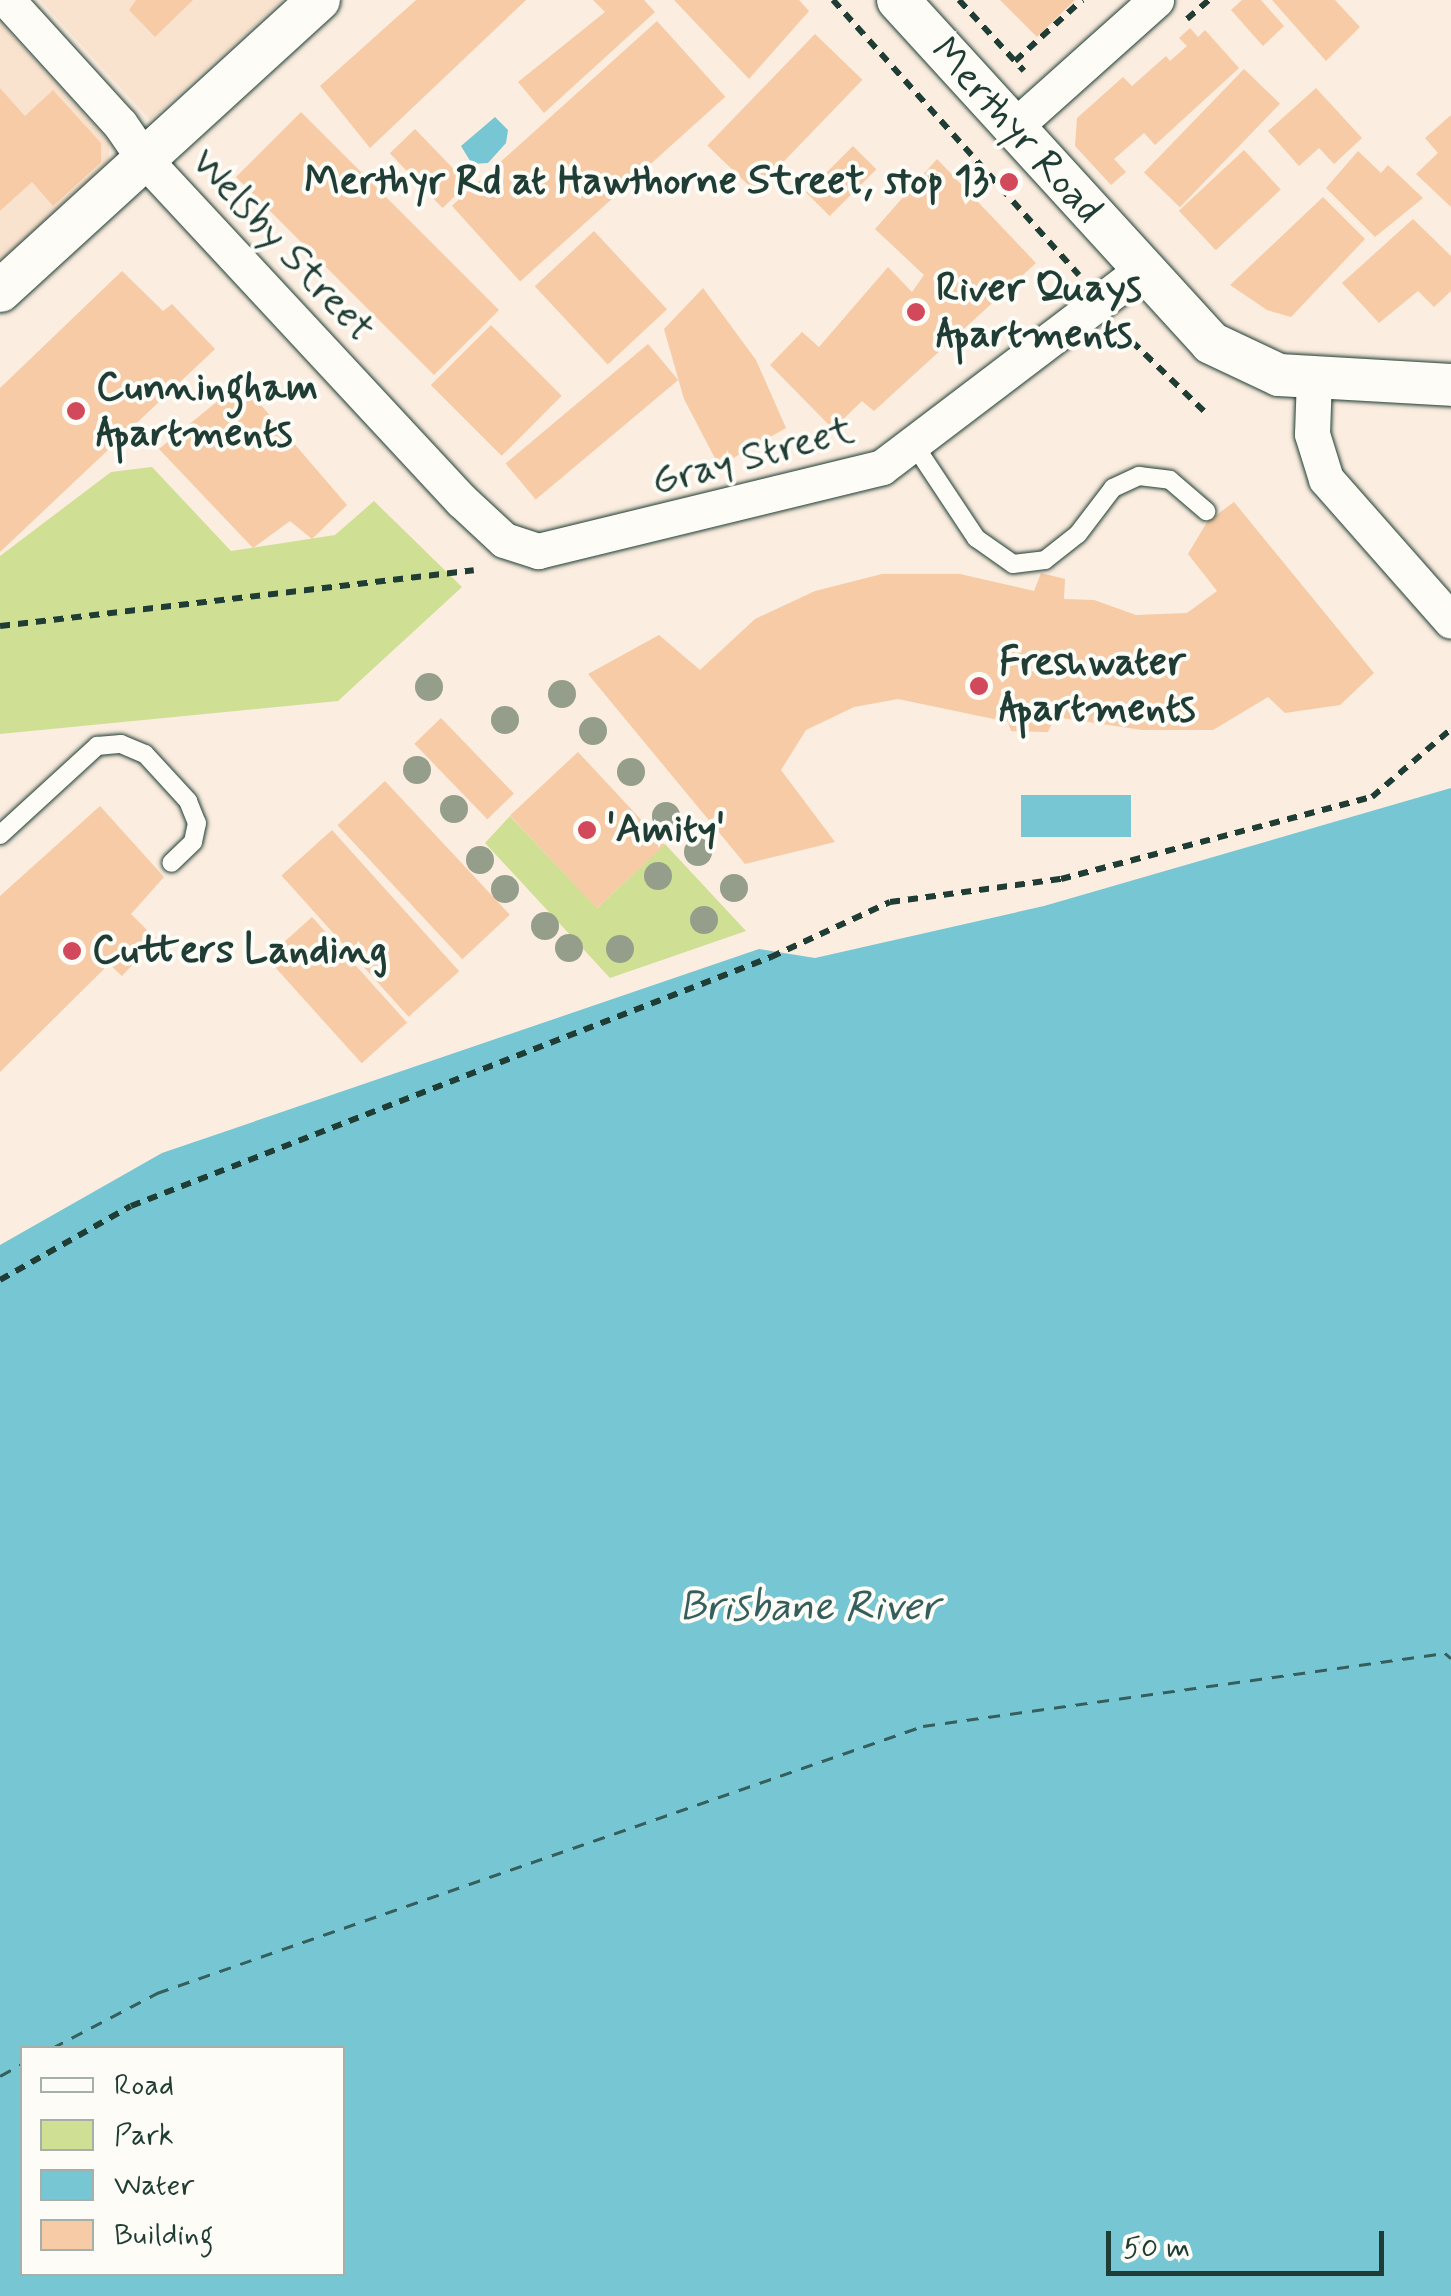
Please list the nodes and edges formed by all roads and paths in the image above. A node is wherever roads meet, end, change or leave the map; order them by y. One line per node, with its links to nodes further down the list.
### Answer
1 (7, 0): 11 (street, Welsby Street)
2 (320, 0): 11 (street)
3 (833, 0): 14 (path)
4 (898, 0): 10 (street, Merthyr Road)
5 (958, 0): 8 (path)
6 (1082, 0): 8 (path)
7 (1156, 0): 10 (street)
8 (1015, 60): 9 (path)
9 (1024, 71)
10 (1012, 128): 12 (street, Merthyr Road)
11 (144, 160): 13 (street); 20 (street, Welsby Street)
12 (1142, 270): 14 (street, Gray Street); 15 (street, Merthyr Road)
13 (0, 291)
14 (1100, 302): 17 (path); 18 (street, Gray Street)
15 (1314, 377): 16 (street, Merthyr Road); 22 (street)
16 (1451, 384)
17 (1205, 412)
18 (912, 443): 19 (lane); 20 (street, Gray Street)
19 (1206, 511)
20 (504, 540)
21 (474, 570): 23 (path)
22 (1451, 621)
23 (0, 626)
24 (1451, 728): 27 (path)
25 (0, 835): 26 (lane)
26 (171, 863)
27 (0, 1280)

